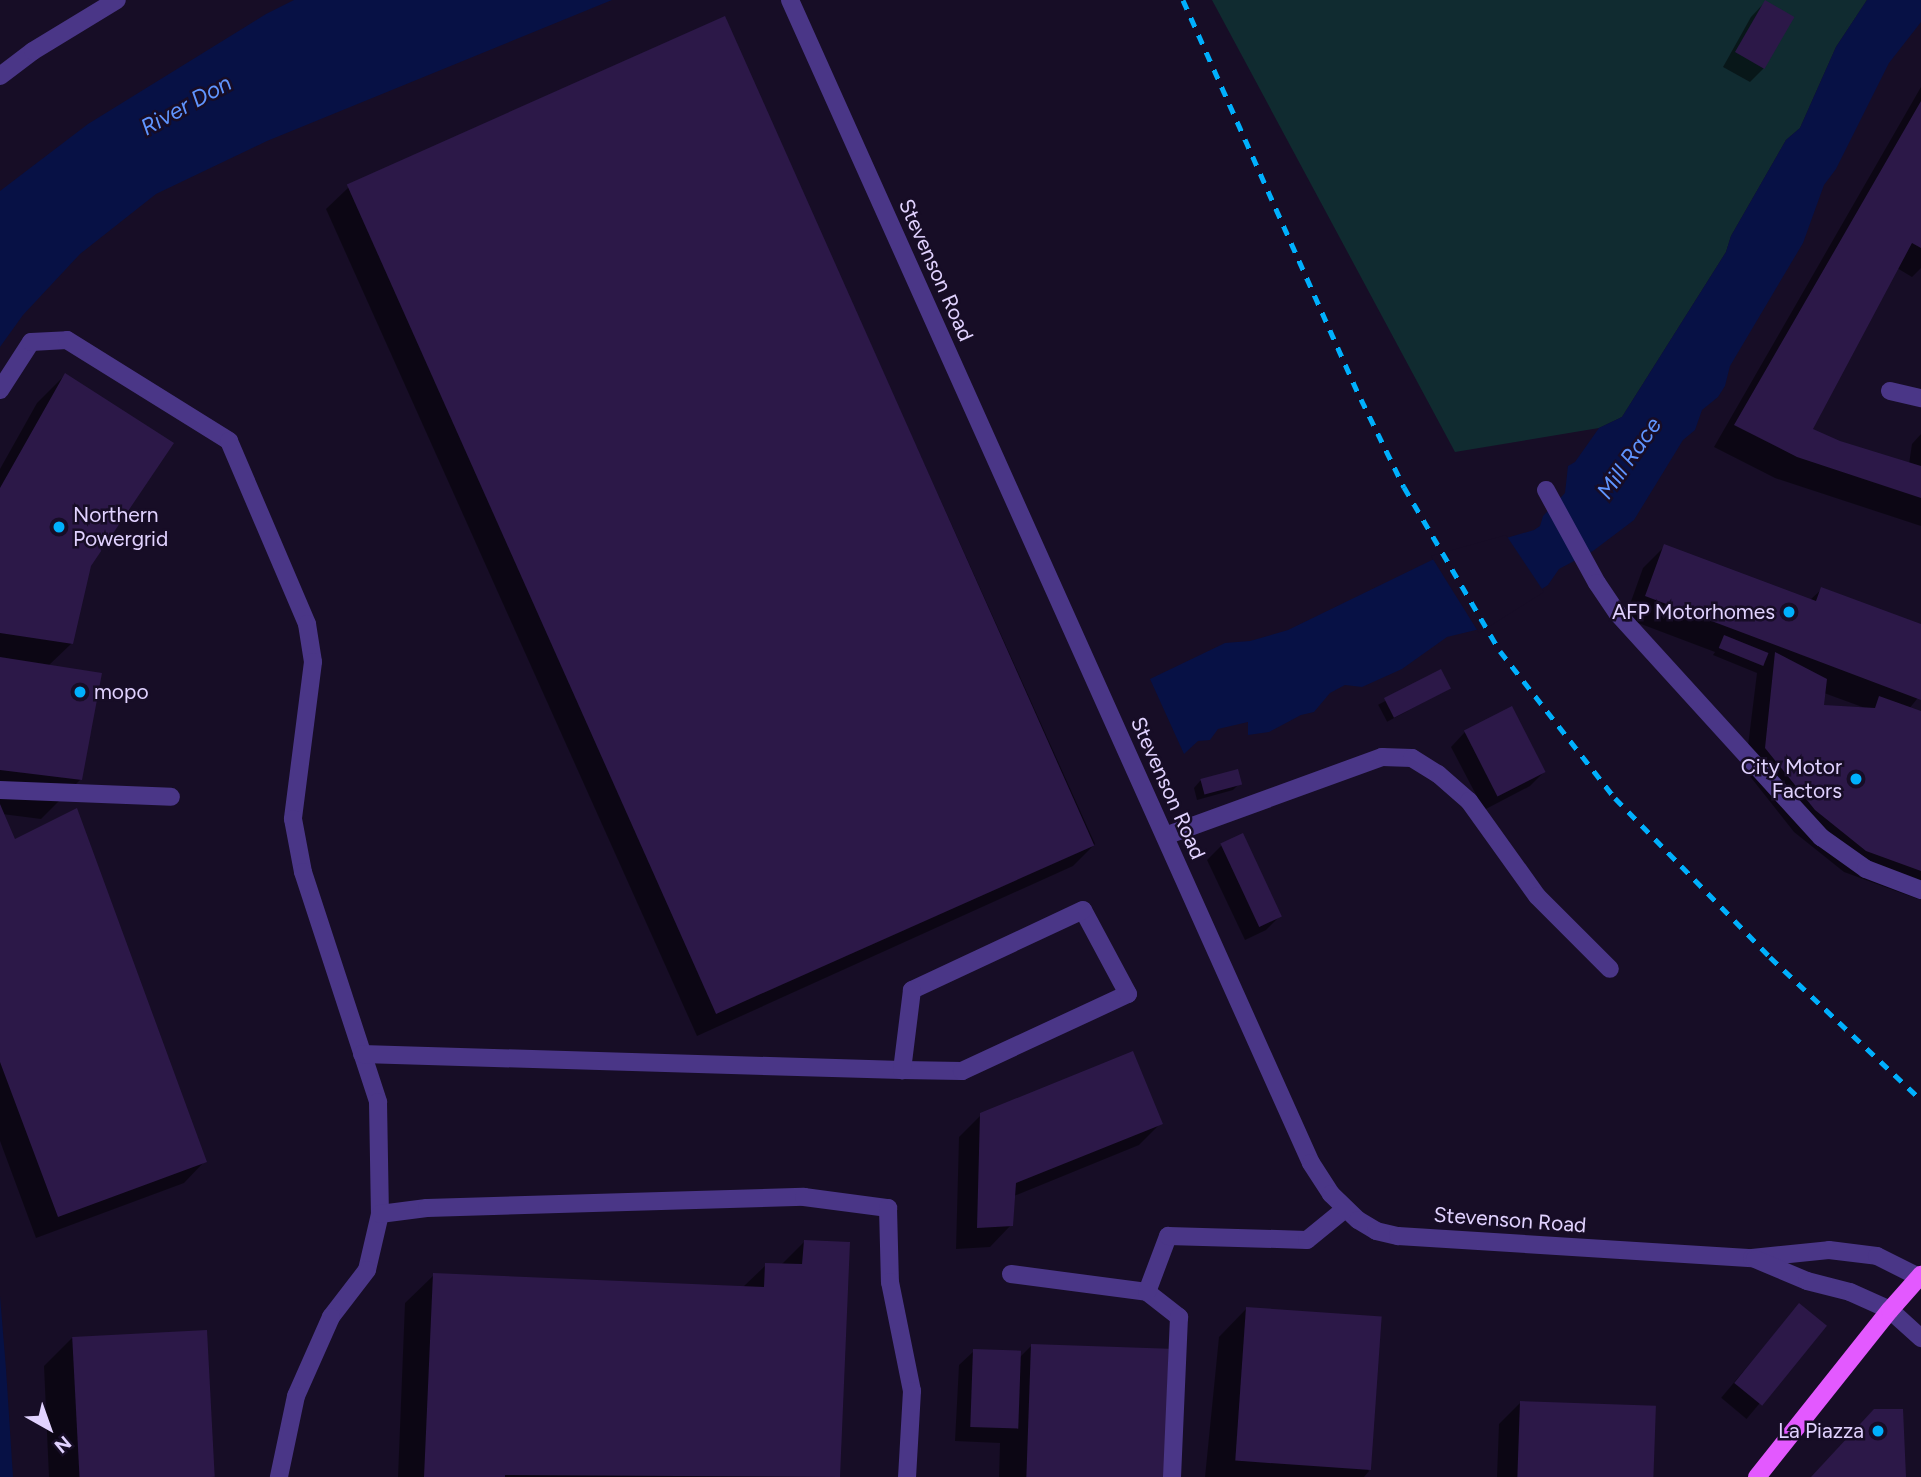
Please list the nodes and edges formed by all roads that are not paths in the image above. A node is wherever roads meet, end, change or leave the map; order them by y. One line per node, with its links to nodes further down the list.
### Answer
1 (117, 0): 3 (street)
2 (790, 0): 10 (street, Stevenson Road)
3 (0, 76)
4 (0, 390): 13 (street)
5 (1890, 391): 6 (street)
6 (1921, 398)
7 (1546, 490): 11 (street)
8 (0, 790): 9 (street)
9 (171, 797)
10 (1165, 836): 12 (street); 15 (street, Stevenson Road)
11 (1921, 890)
12 (1610, 970)
13 (362, 1054): 14 (street); 16 (street)
14 (902, 1070): 14 (street)
15 (1345, 1209): 17 (street, Stevenson Road); 20 (street)
16 (380, 1214): 23 (street); 24 (street)
17 (1752, 1258): 19 (street, Stevenson Road); 21 (street, Stevenson Road)
18 (1011, 1273): 20 (street)
19 (1920, 1276): 21 (main road)
20 (1146, 1292): 25 (street)
21 (1890, 1310): 22 (street, Stevenson Road); 26 (main road)
22 (1921, 1338)
23 (279, 1477)
24 (907, 1477)
25 (1172, 1477)
26 (1758, 1477)

